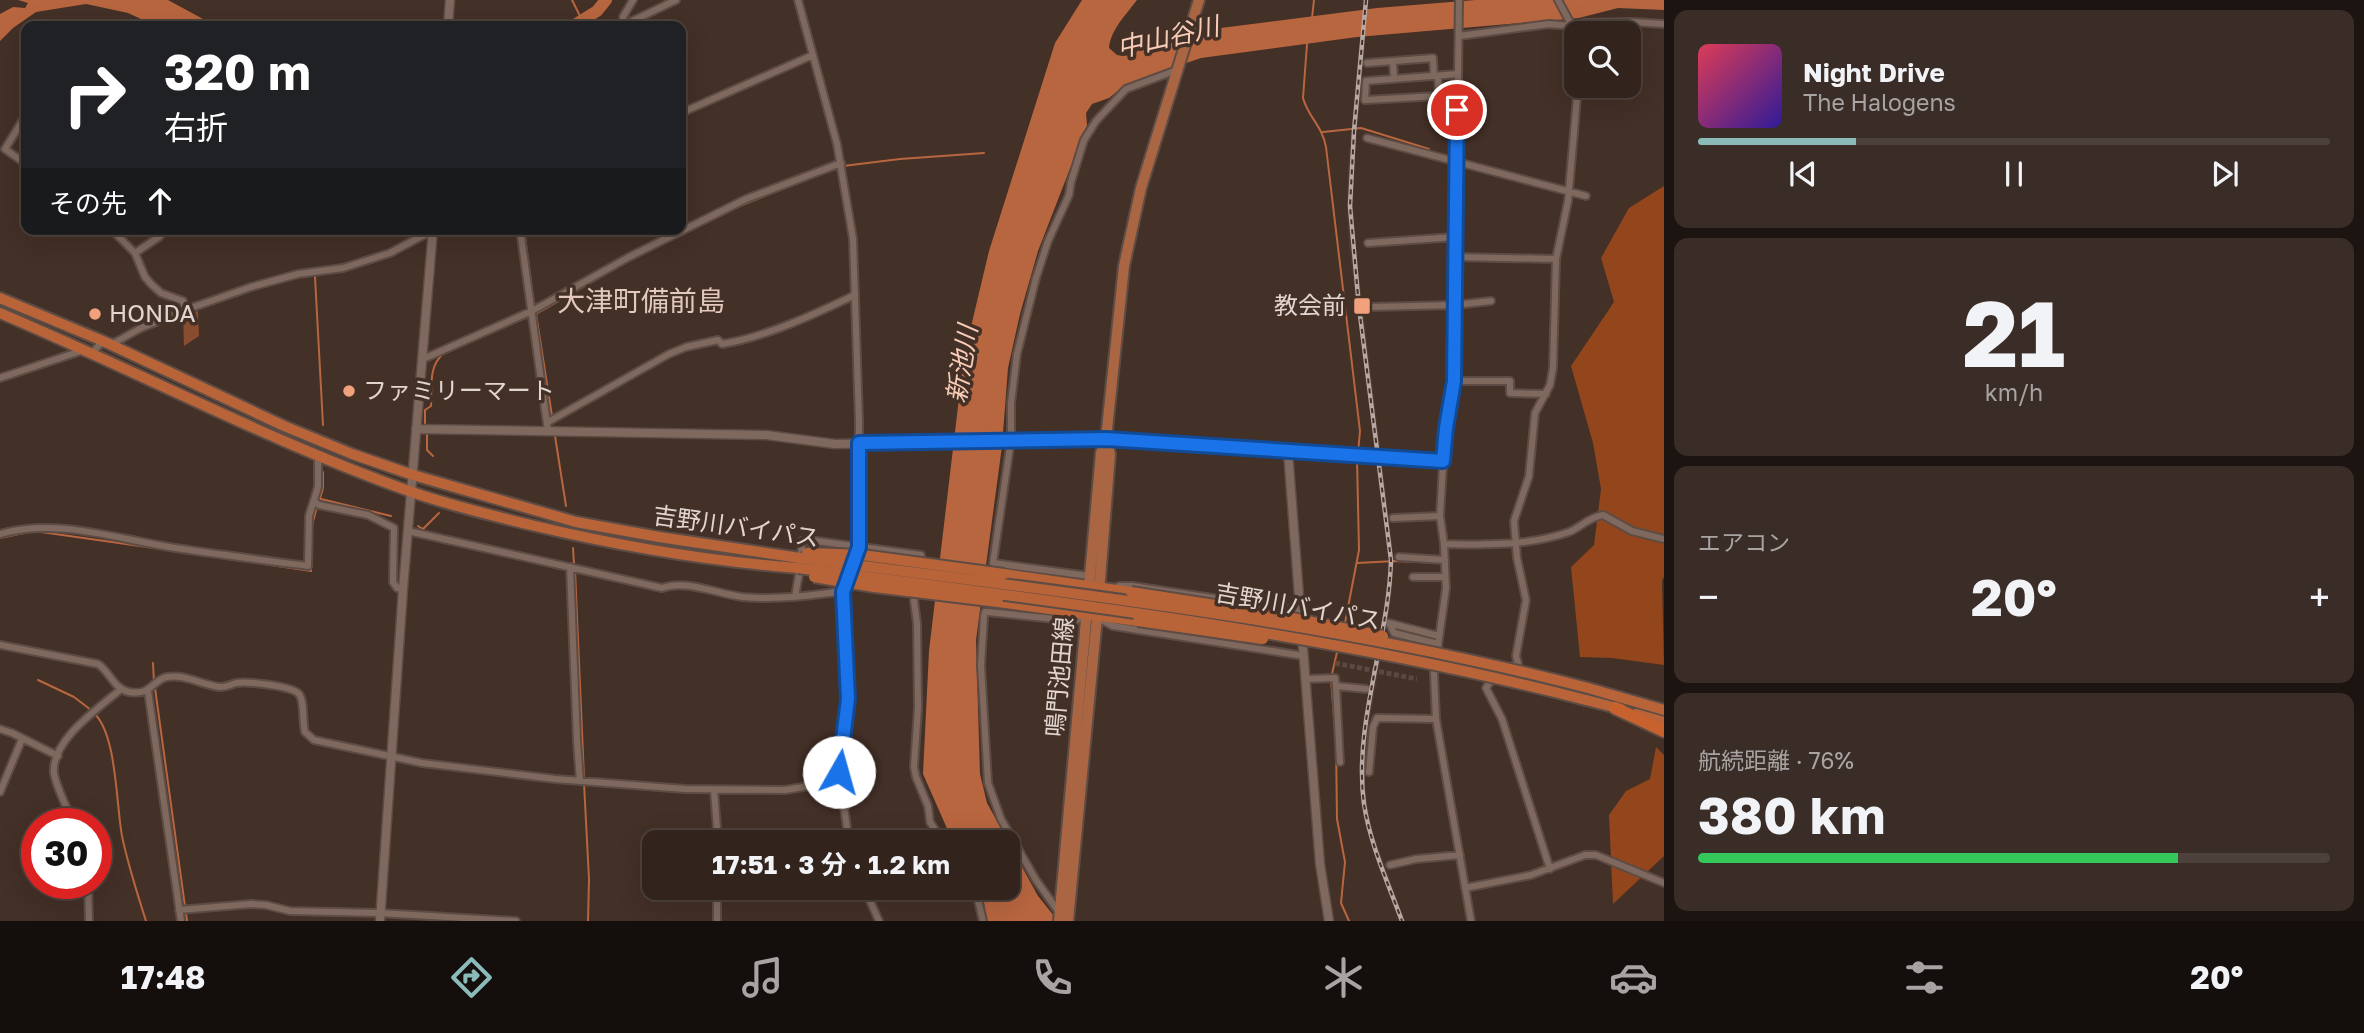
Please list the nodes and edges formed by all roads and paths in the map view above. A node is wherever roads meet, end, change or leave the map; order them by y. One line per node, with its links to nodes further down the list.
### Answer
1 (450, 0): 8 (street)
2 (633, 0): 9 (street)
3 (676, 0): 10 (street)
4 (798, 0): 16 (street)
5 (1199, 0): 19 (main road, 鳴門池田線)
6 (1459, 0): 15 (street)
7 (1558, 0): 11 (street)
8 (448, 21)
9 (623, 21)
10 (633, 21)
11 (1568, 21)
12 (1641, 23): 14 (street)
13 (1564, 24): 15 (street)
14 (1664, 24)
15 (1459, 34): 20 (street)
16 (813, 55): 24 (street); 29 (street)
17 (1392, 61): 18 (street); 21 (street); 22 (street)
18 (1367, 63)
19 (1178, 68): 60 (main road, 鳴門池田線); 61 (street)
20 (1458, 74): 21 (street); 28 (street)
21 (1436, 76): 22 (street); 22 (street)
22 (1394, 79)
23 (1577, 98): 30 (street)
24 (686, 111)
25 (21, 123): 27 (street)
26 (1367, 138): 28 (street)
27 (21, 160)
28 (1455, 162): 30 (street); 39 (street)
29 (841, 163): 32 (street); 44 (street)
30 (1569, 193): 31 (street); 43 (street)
31 (1586, 196)
32 (686, 229)
33 (117, 235): 41 (street)
34 (161, 235): 41 (street)
35 (425, 235): 49 (street)
36 (433, 235): 54 (street)
37 (521, 235): 50 (street)
38 (673, 235): 50 (street)
39 (1455, 237): 40 (street); 42 (street)
40 (1368, 243)
41 (135, 253): 49 (street)
42 (1455, 257): 43 (street); 47 (street)
43 (1556, 259): 57 (street)
44 (855, 295): 58 (street); 62 (street)
45 (0, 298): 52 (highway, 吉野川バイパス)
46 (1491, 301): 47 (street)
47 (1455, 305): 48 (street); 56 (street)
48 (1371, 307)
49 (185, 310): 52 (street)
50 (531, 311): 54 (street); 58 (street)
51 (0, 313): 53 (highway, 吉野川バイパス)
52 (103, 341): 53 (street); 66 (highway, 吉野川バイパス)
53 (93, 353): 55 (street); 64 (highway, 吉野川バイパス)
54 (423, 359): 59 (street)
55 (0, 378)
56 (1454, 381): 57 (street); 65 (street)
57 (1546, 394): 75 (street)
58 (548, 426): 59 (street); 62 (street)
59 (416, 429): 66 (street)
60 (1106, 439): 61 (street); 63 (street); 83 (main road, 鳴門池田線)
61 (1008, 440): 62 (street); 83 (street)
62 (859, 443): 76 (street)
63 (1288, 452): 65 (street); 87 (street)
64 (318, 455): 67 (highway, 吉野川バイパス); 68 (street)
65 (1443, 461): 69 (street)
66 (413, 475): 67 (street); 79 (highway, 吉野川バイパス)
67 (411, 492): 71 (street); 79 (highway, 吉野川バイパス)
68 (316, 503): 72 (street); 84 (street)
69 (1440, 516): 70 (street); 74 (street)
70 (1393, 518)
71 (408, 531): 80 (street); 84 (street)
72 (0, 534)
73 (1664, 539): 75 (street)
74 (1444, 544): 75 (street); 78 (street)
75 (1516, 544): 120 (street)
76 (859, 547): 85 (street); 86 (street); 117 (street)
77 (1399, 557): 78 (street)
78 (1445, 560): 82 (street)
79 (798, 563): 83 (highway, bridge); 88 (highway, bridge); 91 (highway, 吉野川バイパス, bridge)
80 (570, 567): 86 (street); 110 (street)
81 (1413, 577): 82 (street)
82 (1445, 577): 89 (street)
83 (1092, 582): 87 (street); 88 (main road, 鳴門池田線); 91 (highway, bridge)
84 (403, 589): 107 (street)
85 (843, 592): 86 (street); 111 (street)
86 (795, 597)
87 (1300, 611): 92 (street)
88 (1092, 617): 91 (highway, bridge); 92 (street); 129 (main road, 鳴門池田線); 129 (street)
89 (1438, 640): 89 (street); 101 (street)
90 (0, 645): 96 (street)
91 (1419, 654): 98 (highway, 吉野川バイパス, bridge)
92 (1304, 656): 93 (street)
93 (1306, 678): 94 (street); 136 (street)
94 (1336, 686): 95 (street); 108 (street)
95 (1366, 688)
96 (121, 689): 97 (street); 106 (street)
97 (148, 691): 107 (street); 127 (street)
98 (1587, 694): 99 (highway, 吉野川バイパス); 100 (highway, 吉野川バイパス)
99 (1615, 708): 102 (highway, 吉野川バイパス); 104 (highway)
100 (1664, 710)
101 (1436, 719): 109 (street); 118 (street)
102 (1664, 722)
103 (0, 729): 105 (street)
104 (1664, 731)
105 (22, 738): 106 (street); 113 (street)
106 (58, 756): 114 (street)
107 (392, 756): 110 (street); 128 (street)
108 (1340, 762)
109 (1368, 772)
110 (580, 781): 112 (street)
111 (839, 781): 112 (street); 116 (street)
112 (714, 790): 115 (street)
113 (0, 792)
114 (67, 808)
115 (717, 830)
116 (847, 830)
117 (935, 830)
118 (1460, 855): 119 (street); 122 (street)
119 (1390, 865)
120 (1550, 869): 121 (street); 122 (street)
121 (1664, 883)
122 (1465, 888): 137 (street)
123 (88, 899): 130 (street)
124 (717, 900): 133 (street)
125 (870, 900): 134 (street)
126 (978, 900): 135 (street)
127 (179, 910): 128 (street); 131 (street)
128 (380, 917): 132 (street)
129 (1062, 919)
130 (89, 921)
131 (181, 921)
132 (516, 921)
133 (717, 921)
134 (879, 921)
135 (983, 921)
136 (1329, 921)
137 (1471, 921)

